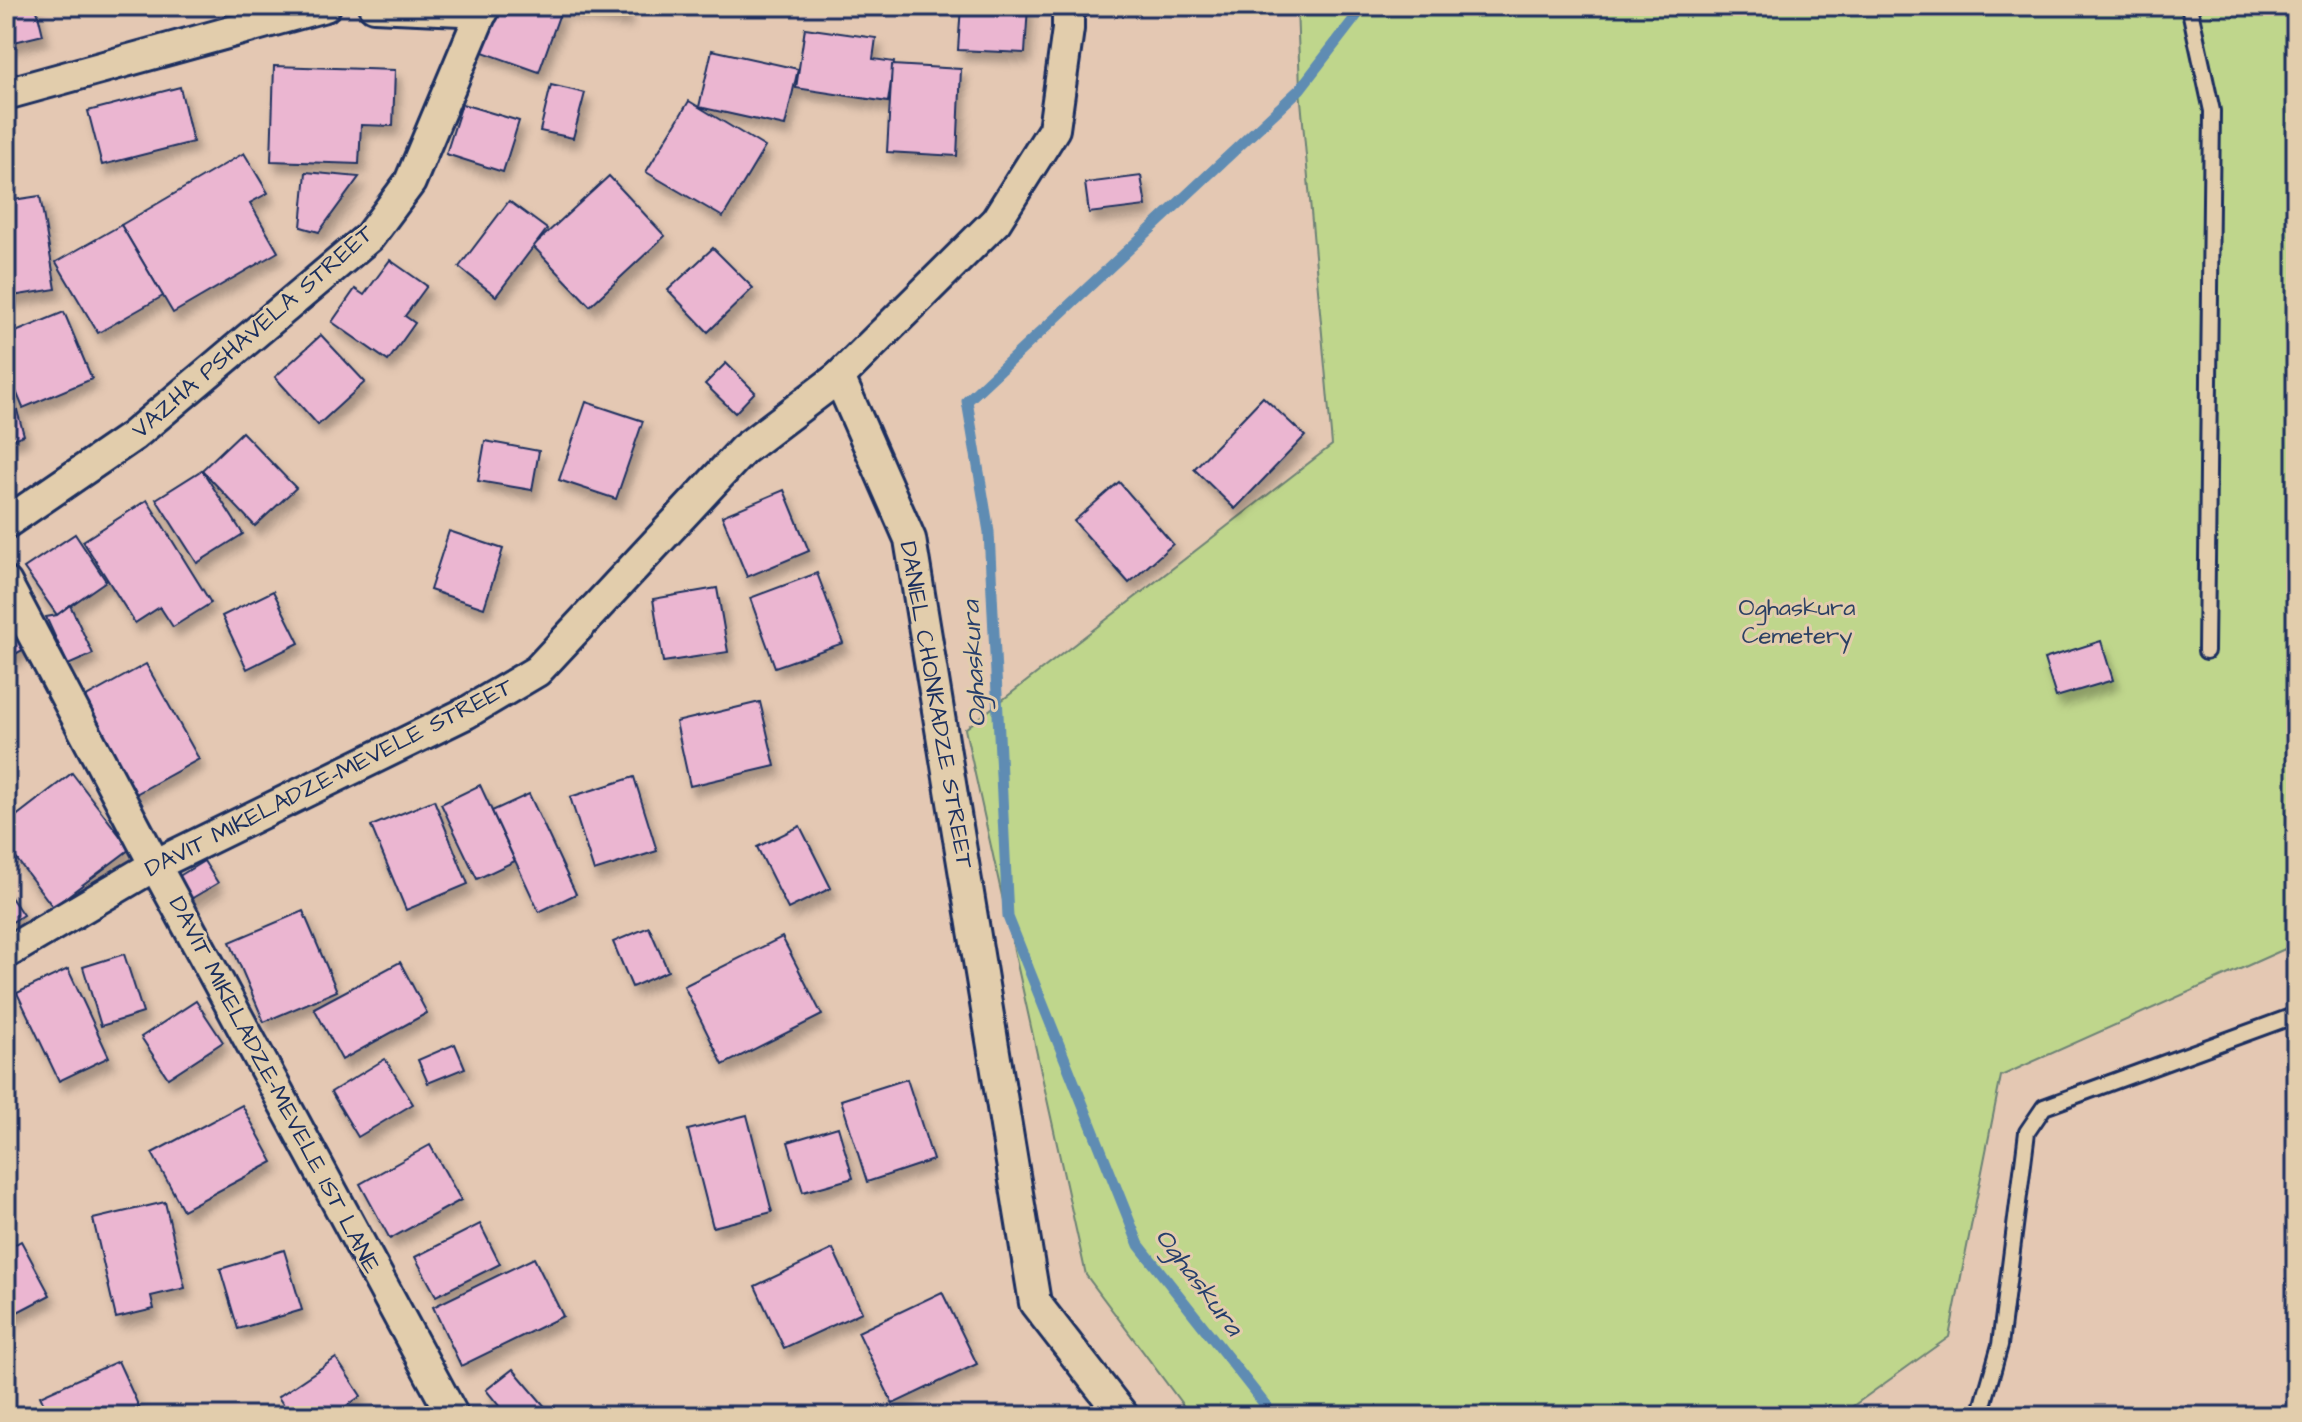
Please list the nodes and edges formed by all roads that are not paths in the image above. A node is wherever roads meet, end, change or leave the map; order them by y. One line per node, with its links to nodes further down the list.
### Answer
1 (325, 6): 6 (street)
2 (374, 6): 5 (street)
3 (1068, 6): 7 (street)
4 (2189, 6): 10 (lane)
5 (483, 8): 8 (street, VAZHA PSHAVELA STREET)
6 (6, 94)
7 (839, 377): 11 (street, DAVIT MIKELADZE-MEVELE STREET); 15 (street, DANIEL CHONKADZE STREET)
8 (6, 523)
9 (6, 583): 11 (street, DAVIT MIKELADZE-MEVELE 1ST LANE)
10 (2206, 651)
11 (155, 865): 12 (street, DAVIT MIKELADZE-MEVELE STREET); 14 (street, DAVIT MIKELADZE-MEVELE 1ST LANE)
12 (6, 953)
13 (2296, 1015): 16 (lane)
14 (453, 1416)
15 (1123, 1416)
16 (1980, 1416)

